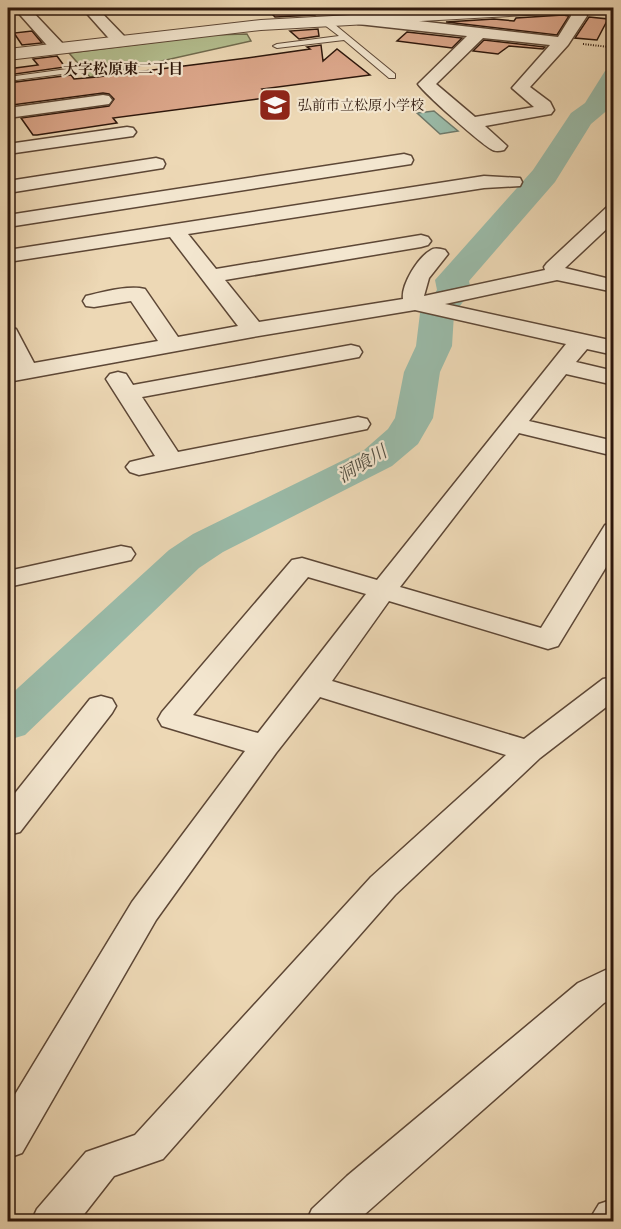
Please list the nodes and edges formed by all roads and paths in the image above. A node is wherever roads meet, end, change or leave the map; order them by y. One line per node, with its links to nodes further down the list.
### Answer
1 (21, 8): 13 (street)
2 (89, 8): 10 (street)
3 (562, 8): 5 (street)
4 (577, 8): 11 (street)
5 (512, 10): 6 (street); 8 (street)
6 (358, 19): 7 (street); 8 (street)
7 (325, 21): 9 (lane); 10 (street)
8 (486, 33): 11 (street); 20 (street)
9 (345, 38): 12 (lane); 16 (lane)
10 (120, 41): 13 (street)
11 (562, 42): 20 (street)
12 (277, 46)
13 (59, 49): 14 (street)
14 (8, 55)
15 (67, 71): 17 (lane)
16 (392, 76)
17 (8, 79)
18 (103, 100): 19 (street)
19 (8, 113)
20 (470, 123): 22 (street)
21 (127, 132): 23 (street)
22 (498, 146)
23 (8, 149)
24 (404, 160): 29 (street)
25 (156, 164): 27 (street)
26 (513, 182): 30 (street)
27 (8, 187)
28 (614, 210): 32 (street)
29 (8, 221)
30 (174, 229): 31 (street); 33 (street)
31 (8, 256)
32 (557, 274): 34 (street); 36 (street)
33 (212, 276): 36 (street); 37 (street)
34 (614, 286)
35 (94, 301): 40 (street)
36 (415, 304): 37 (street); 39 (street)
37 (253, 330): 40 (street)
38 (8, 334): 45 (street)
39 (581, 341): 41 (street); 44 (street)
40 (172, 345): 43 (street)
41 (614, 348)
42 (351, 352): 47 (street)
43 (104, 357): 45 (street); 47 (street)
44 (561, 366): 46 (street); 49 (street)
45 (17, 373)
46 (614, 378)
47 (126, 393): 51 (street)
48 (358, 424): 51 (street)
49 (513, 424): 50 (street); 56 (street)
50 (614, 449)
51 (171, 461): 52 (street)
52 (139, 467)
53 (614, 531): 56 (street)
54 (122, 554): 55 (street)
55 (8, 579)
56 (383, 590): 57 (street); 60 (street)
57 (313, 685): 60 (street); 61 (street)
58 (614, 686): 61 (street)
59 (101, 706): 62 (street)
60 (265, 746): 64 (street)
61 (529, 751): 66 (street)
62 (8, 824)
63 (614, 981): 67 (street)
64 (8, 1141)
65 (614, 1216): 68 (street)
66 (52, 1221)
67 (327, 1221)
68 (609, 1221)

